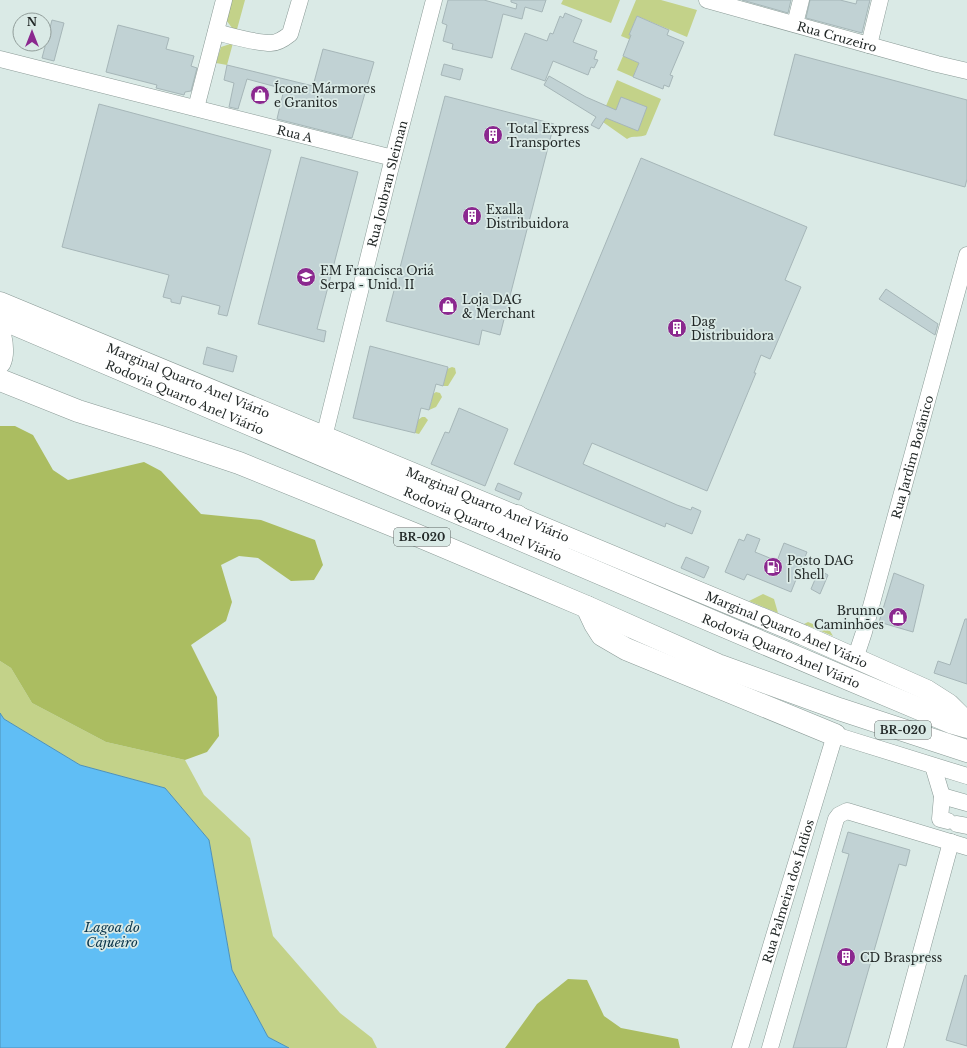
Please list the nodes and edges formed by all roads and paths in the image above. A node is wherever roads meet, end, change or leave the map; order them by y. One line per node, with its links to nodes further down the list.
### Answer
1 (224, 0): 8 (street)
2 (300, 0): 8 (street)
3 (434, 0): 13 (street, Rua Joubran Sleiman)
4 (707, 0): 7 (street, Rua Cruzeiro)
5 (801, 0): 7 (street)
6 (880, 0): 9 (street)
7 (795, 24): 9 (street, Rua Cruzeiro)
8 (216, 32): 12 (street)
9 (870, 45): 11 (street, Rua Cruzeiro)
10 (0, 59): 12 (street, Rua A)
11 (967, 71)
12 (196, 108): 13 (street, Rua A)
13 (393, 158): 20 (street, Rua Joubran Sleiman)
14 (967, 255): 24 (street, Rua Jardim Botânico)
15 (0, 302): 20 (main road, Marginal Quarto Anel Viário)
16 (0, 318): 22 (highway, Rodovia Quarto Anel Viário / BR-020)
17 (0, 334): 18 (highway)
18 (0, 362)
19 (0, 380): 23 (highway, BR-020)
20 (324, 437): 21 (main road, Marginal Quarto Anel Viário)
21 (517, 516): 22 (highway); 24 (main road, Marginal Quarto Anel Viário)
22 (588, 569): 25 (highway, Rodovia Quarto Anel Viário / BR-020)
23 (588, 607): 26 (highway, BR-020); 29 (highway)
24 (855, 659): 27 (main road, Marginal Quarto Anel Viário)
25 (848, 679): 26 (highway); 28 (highway, Rodovia Quarto Anel Viário / BR-020)
26 (839, 708): 30 (highway, BR-020)
27 (967, 722)
28 (967, 727)
29 (835, 735): 31 (street); 38 (street, Rua Palmeira dos Índios)
30 (967, 752)
31 (933, 766): 32 (street); 33 (street)
32 (967, 776)
33 (942, 796): 34 (street); 35 (street)
34 (967, 803)
35 (953, 822): 36 (street)
36 (933, 837): 37 (street); 39 (street)
37 (962, 843): 40 (street)
38 (740, 1048)
39 (770, 1048)
40 (895, 1048)

